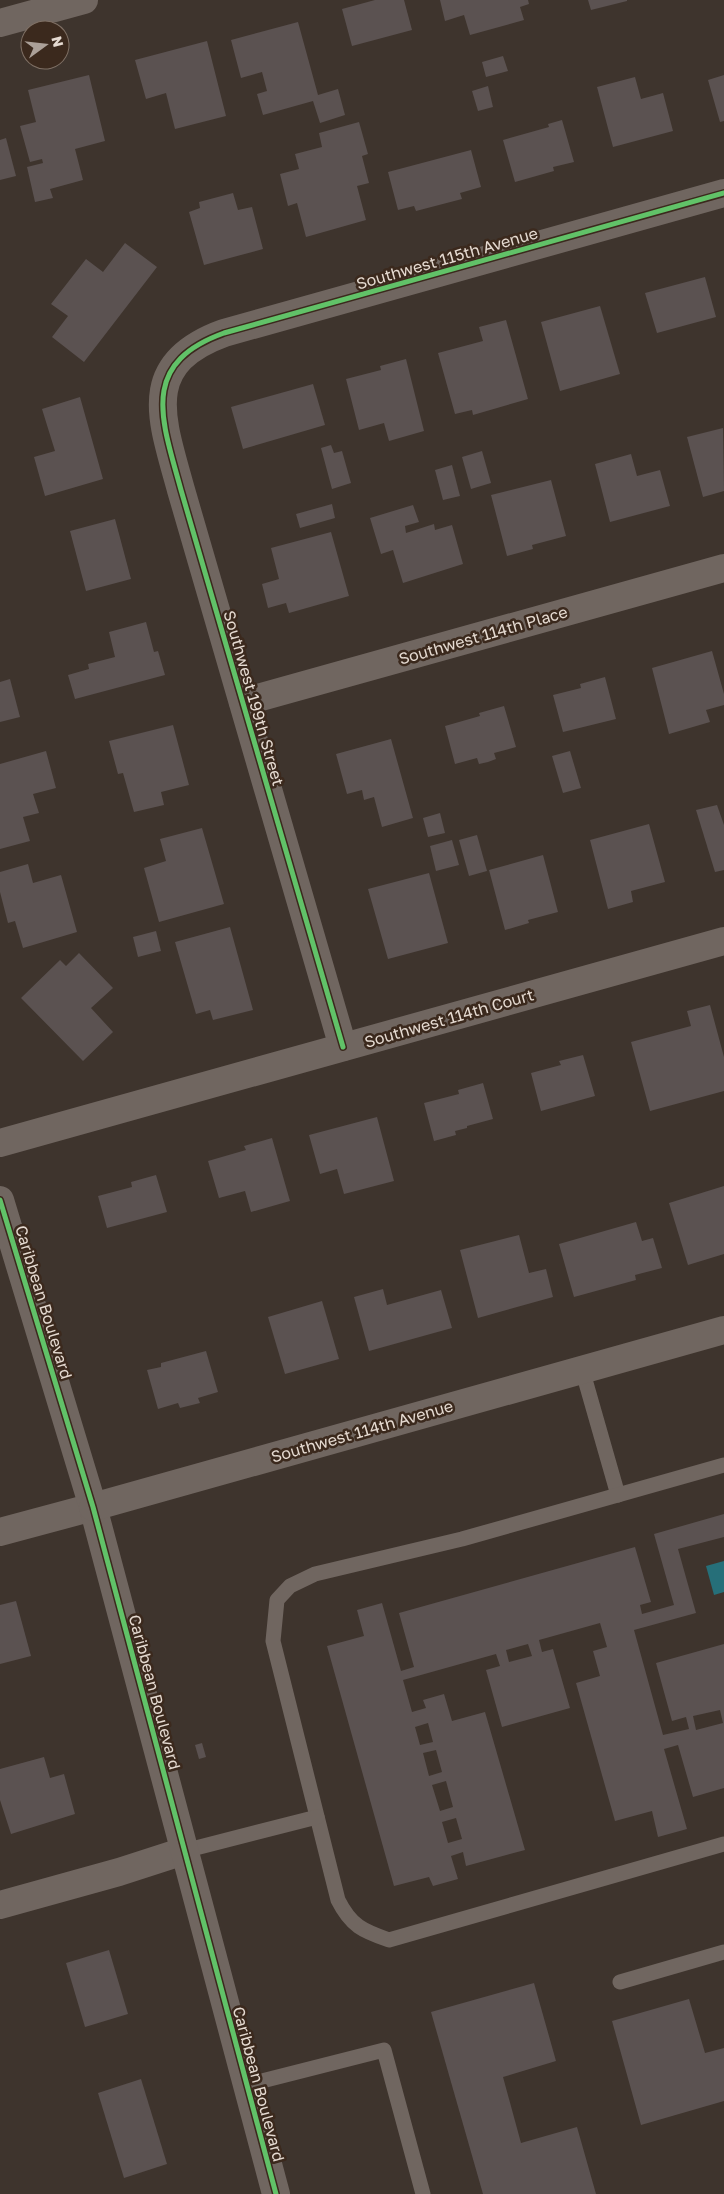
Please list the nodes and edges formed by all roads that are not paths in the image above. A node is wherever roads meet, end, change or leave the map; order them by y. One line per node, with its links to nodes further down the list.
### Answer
1 (84, 0): 2 (street)
2 (0, 23)
3 (724, 193): 4 (street, Southwest 115th Avenue)
4 (180, 356): 6 (street, Southwest 199th Street)
5 (724, 568): 6 (street, Southwest 114th Place)
6 (243, 702): 8 (street, Southwest 199th Street)
7 (724, 942): 8 (street, Southwest 114th Court)
8 (342, 1048): 9 (street, Southwest 114th Court)
9 (0, 1143)
10 (0, 1200): 15 (street, Caribbean Boulevard)
11 (724, 1330): 12 (street, Southwest 114th Avenue)
12 (582, 1369): 14 (lane); 15 (street, Southwest 114th Avenue)
13 (724, 1465): 14 (lane)
14 (618, 1495): 17 (lane)
15 (93, 1507): 16 (street, Southwest 114th Avenue); 19 (street, Caribbean Boulevard)
16 (0, 1532)
17 (317, 1816): 18 (lane); 19 (lane)
18 (724, 1844)
19 (184, 1852): 20 (street); 23 (street, Caribbean Boulevard)
20 (0, 1905)
21 (724, 1952): 22 (lane)
22 (620, 1982)
23 (246, 2084): 24 (street, Caribbean Boulevard); 25 (lane)
24 (276, 2194)
25 (423, 2194)

